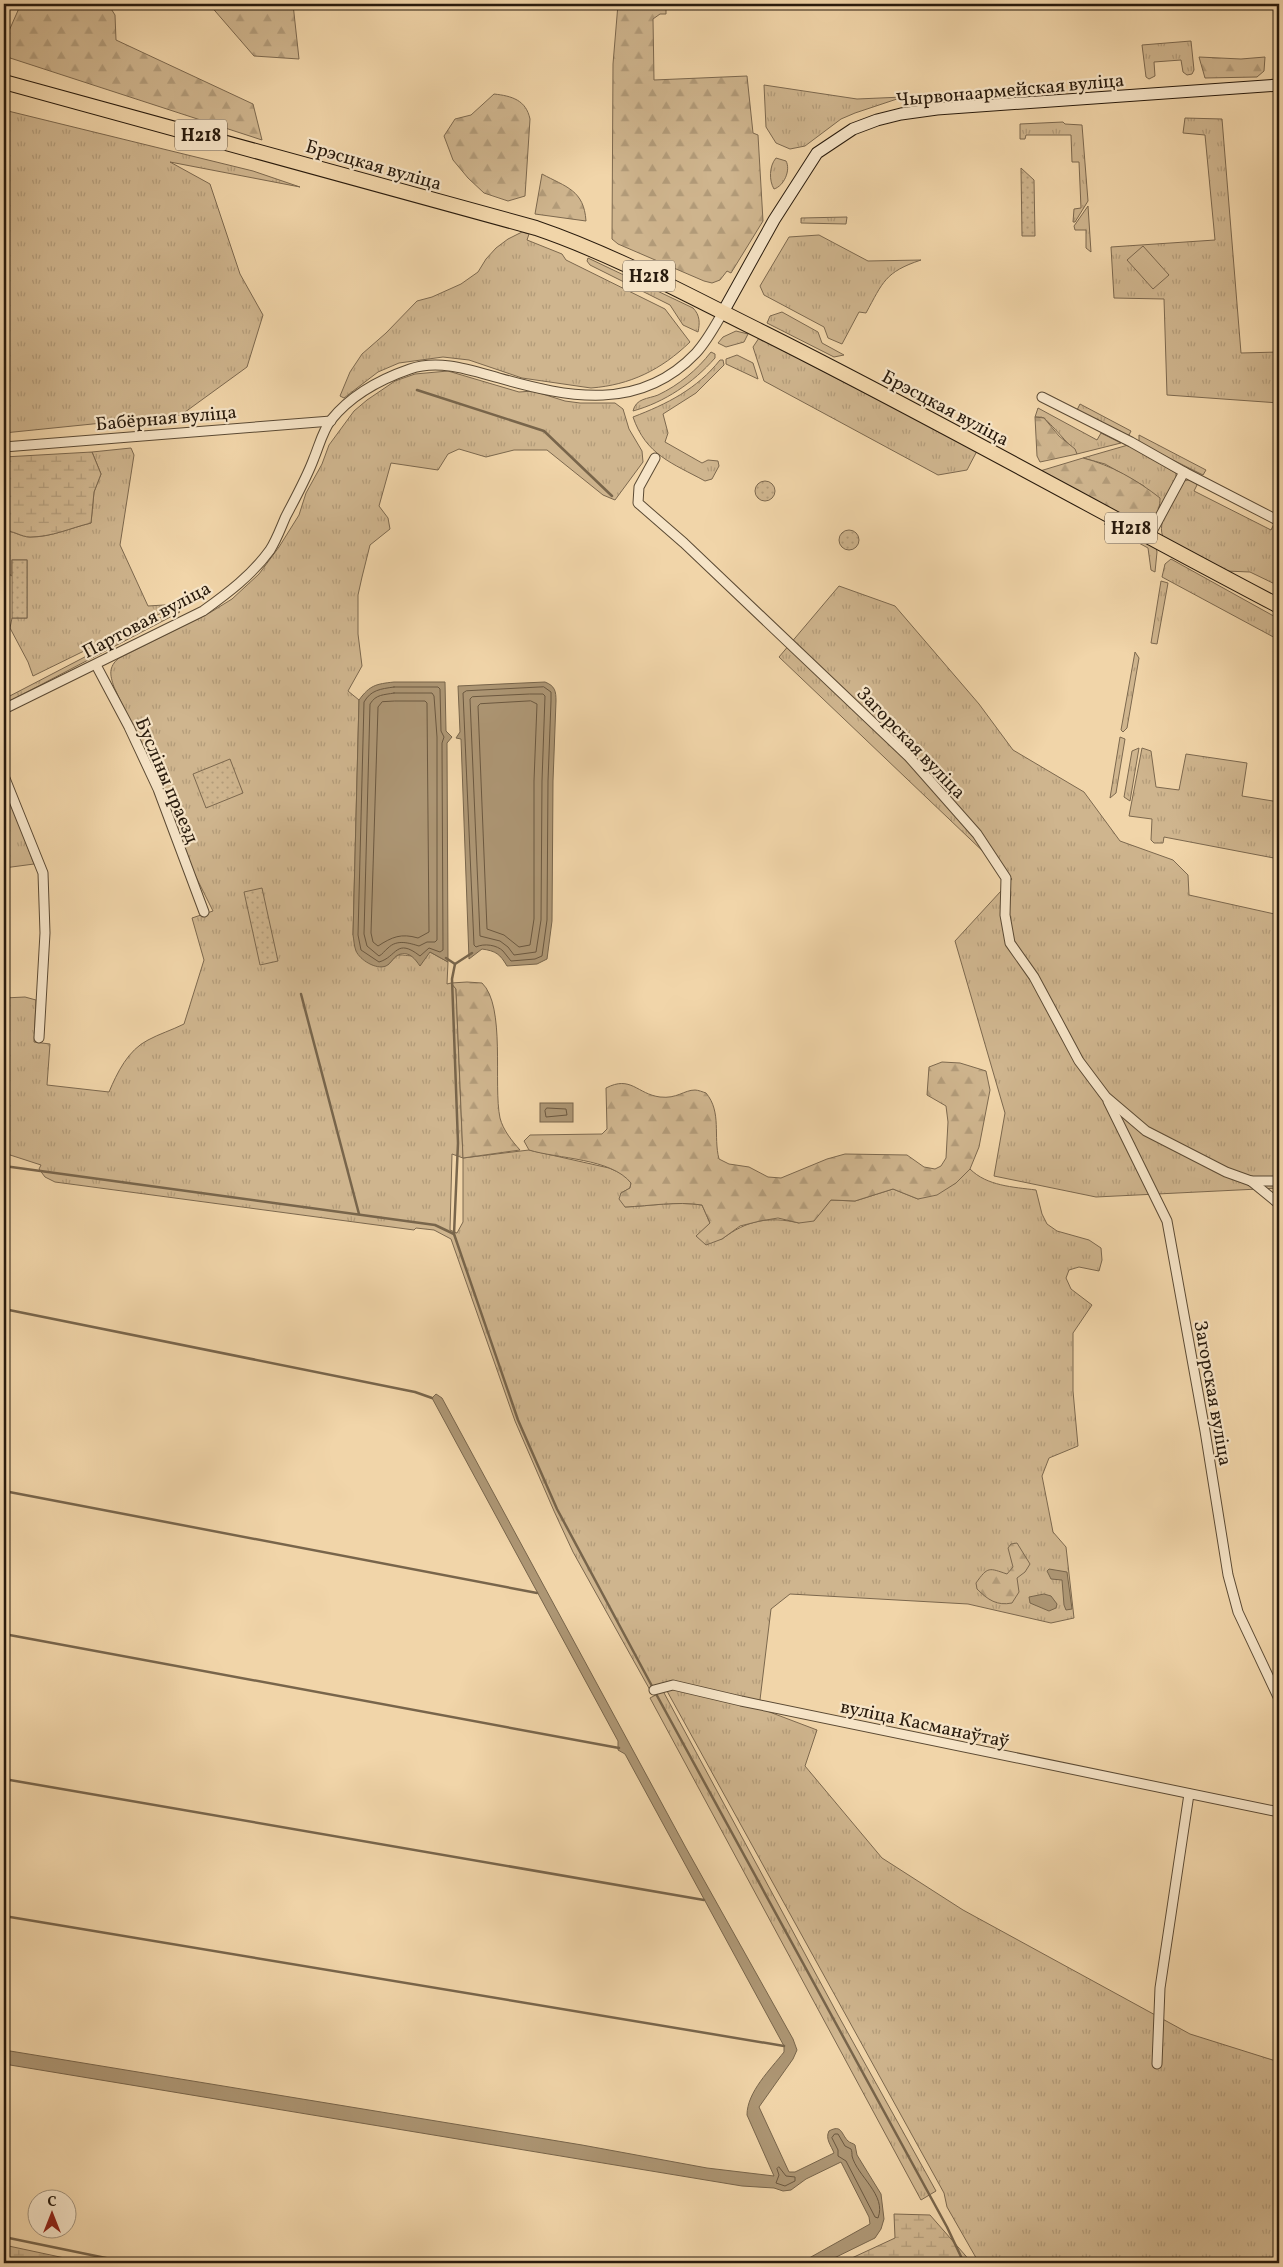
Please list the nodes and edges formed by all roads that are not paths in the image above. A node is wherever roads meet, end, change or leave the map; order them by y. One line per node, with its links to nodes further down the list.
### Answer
1 (4, 82): 3 (main road, Брэсцкая вуліца / Н218)
2 (1279, 85): 3 (street, Чырвонаармейская вуліца)
3 (723, 312): 5 (street); 10 (main road, Брэсцкая вуліца / Н218)
4 (1042, 397): 8 (street)
5 (331, 421): 6 (street, Бабёрная вуліца); 12 (street, Партовая вуліца)
6 (4, 447)
7 (655, 458): 17 (street, Загорская вуліца)
8 (1184, 472): 9 (street); 10 (street)
9 (1279, 520)
10 (1150, 537): 11 (main road, Брэсцкая вуліца / Н218)
11 (1279, 606)
12 (96, 665): 13 (street, Партовая вуліца); 15 (street, Бусліны праезд)
13 (4, 709)
14 (4, 776): 16 (street)
15 (204, 912)
16 (39, 1038)
17 (1106, 1097): 18 (street, Загорская вуліца); 22 (street, Загорская вуліца)
18 (1252, 1181): 19 (street); 20 (street, Загорская вуліца)
19 (1279, 1181)
20 (1279, 1204)
21 (654, 1690): 23 (street, вуліца Касманаўтаў)
22 (1279, 1699)
23 (1189, 1794): 24 (street, вуліца Касманаўтаў); 25 (street)
24 (1279, 1812)
25 (1157, 2064)

